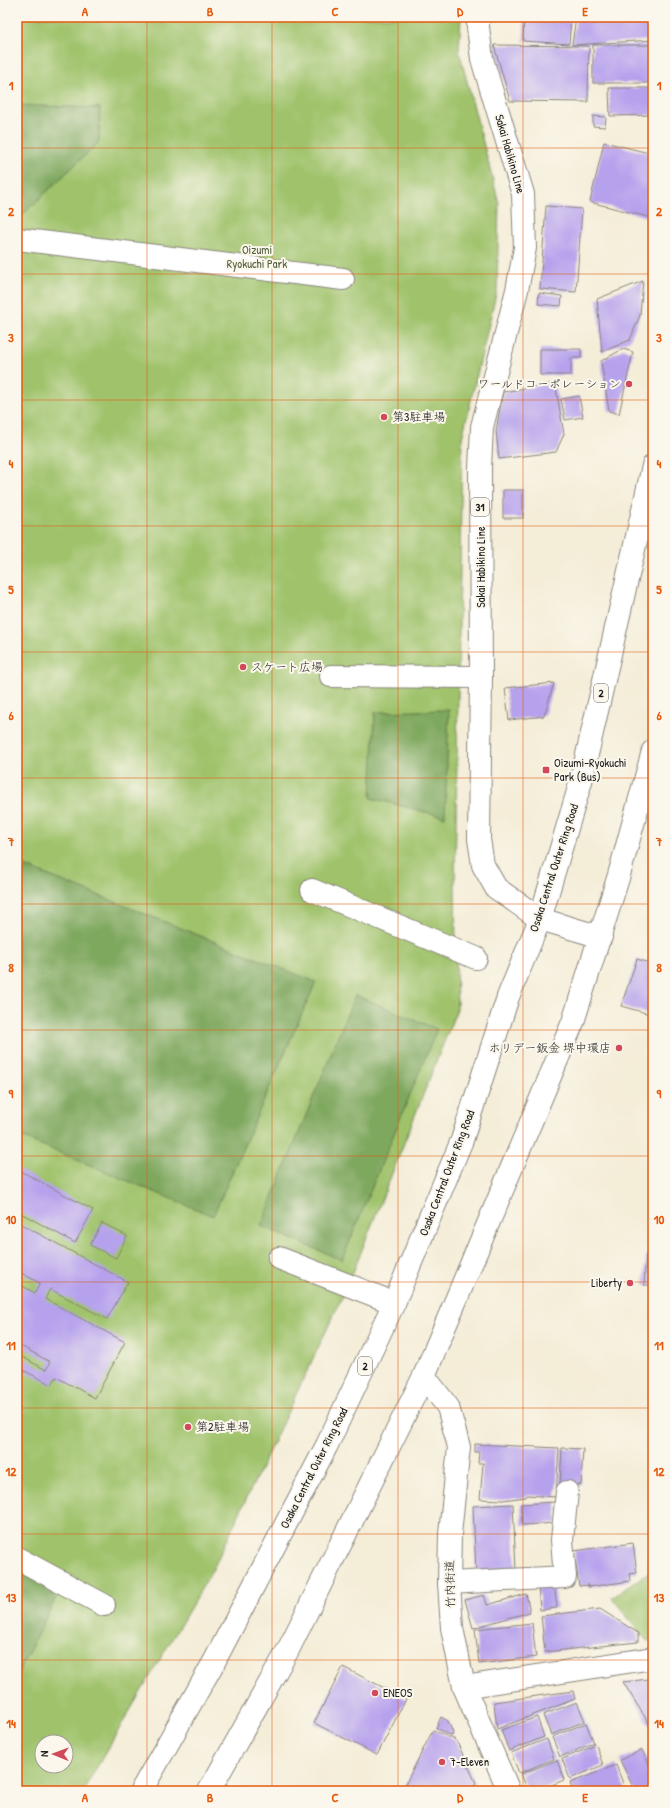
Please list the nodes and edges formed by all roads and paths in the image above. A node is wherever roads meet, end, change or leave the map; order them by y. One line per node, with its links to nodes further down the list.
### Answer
1 (478, 17): 6 (main road, Sakai Habikino Line / 31)
2 (17, 239): 3 (main road)
3 (343, 279)
4 (653, 466): 9 (main road, Osaka Central Outer Ring Road / 2)
5 (330, 676): 6 (main road)
6 (481, 676): 9 (main road, Sakai Habikino Line / 31)
7 (653, 752): 10 (main road)
8 (312, 890): 11 (main road)
9 (540, 919): 10 (main road, Sakai Habikino Line / 31); 13 (main road, Osaka Central Outer Ring Road / 2)
10 (601, 937): 14 (main road)
11 (476, 958)
12 (279, 1258): 13 (main road)
13 (394, 1303): 21 (main road, Osaka Central Outer Ring Road / 2)
14 (424, 1376): 17 (main road, 竹内街道); 22 (main road)
15 (567, 1492): 17 (main road)
16 (17, 1558): 18 (main road)
17 (449, 1583): 20 (main road, 竹内街道)
18 (104, 1605)
19 (653, 1658): 20 (main road)
20 (464, 1687): 23 (main road, 竹内街道)
21 (141, 1791)
22 (209, 1791)
23 (509, 1791)

